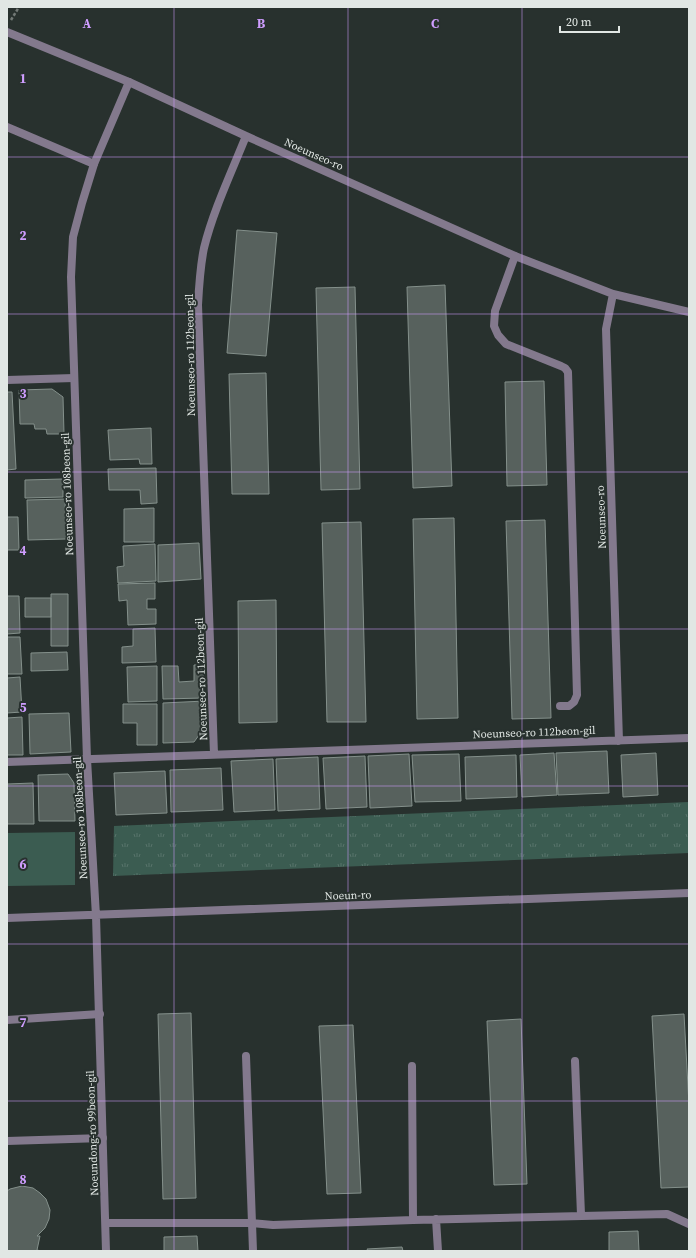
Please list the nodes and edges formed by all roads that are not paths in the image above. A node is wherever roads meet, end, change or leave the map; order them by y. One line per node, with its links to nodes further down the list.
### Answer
1 (7, 32): 2 (street, Noeunseo-ro)
2 (129, 82): 4 (street, Noeunseo-ro); 5 (street, Noeunseo-ro 108beon-gil)
3 (7, 127): 5 (street)
4 (246, 136): 6 (street, Noeunseo-ro); 14 (street, Noeunseo-ro 112beon-gil)
5 (94, 164): 9 (street, Noeunseo-ro 108beon-gil)
6 (514, 256): 7 (street, Noeunseo-ro); 11 (street)
7 (613, 294): 8 (street, Noeunseo-ro); 13 (street, Noeunseo-ro)
8 (689, 312)
9 (74, 378): 10 (street); 15 (street, Noeunseo-ro 108beon-gil)
10 (7, 380)
11 (560, 706)
12 (689, 738): 13 (street, Noeunseo-ro 112beon-gil)
13 (619, 741): 14 (street, Noeunseo-ro 112beon-gil)
14 (214, 754): 15 (street)
15 (87, 759): 16 (street); 18 (street, Noeunseo-ro 108beon-gil)
16 (7, 762)
17 (689, 893): 18 (street, Noeun-ro)
18 (96, 916): 19 (street, Noeun-ro); 20 (street, Noeundong-ro 99beon-gil)
19 (7, 918)
20 (100, 1014): 21 (street); 25 (street, Noeundong-ro 99beon-gil)
21 (7, 1020)
22 (246, 1056): 31 (street)
23 (575, 1061): 27 (street)
24 (412, 1066): 29 (street)
25 (103, 1138): 26 (street); 30 (street, Noeundong-ro 99beon-gil)
26 (7, 1141)
27 (581, 1215): 28 (street); 32 (street)
28 (436, 1219): 29 (street); 35 (street)
29 (413, 1220): 31 (street)
30 (106, 1223): 31 (street); 33 (street, Noeundong-ro 99beon-gil)
31 (252, 1223): 34 (street)
32 (689, 1224)
33 (106, 1251)
34 (253, 1251)
35 (438, 1251)

